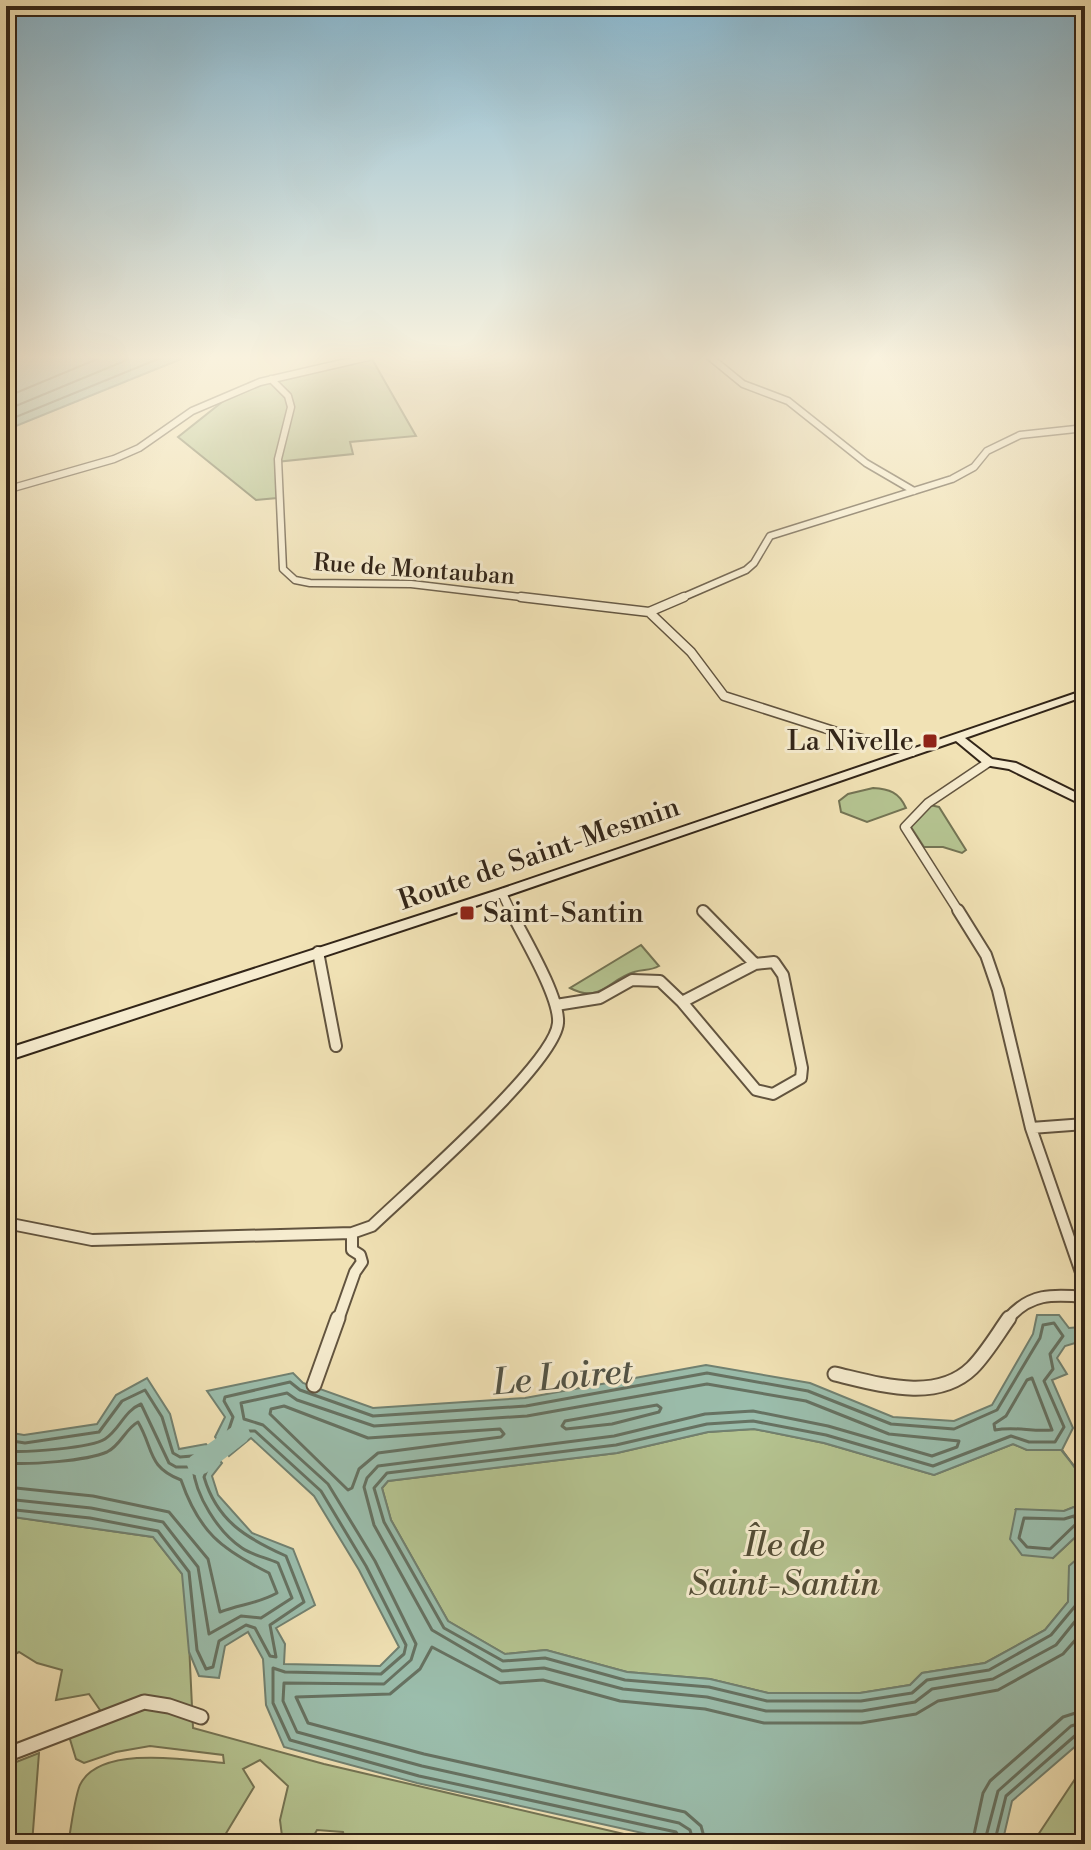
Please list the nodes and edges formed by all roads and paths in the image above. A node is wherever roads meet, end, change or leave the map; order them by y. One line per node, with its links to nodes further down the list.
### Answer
1 (146, 443): 5 (street)
2 (281, 443): 7 (street, Rue de Montauban)
3 (841, 443): 6 (street)
4 (1003, 443): 6 (street)
5 (6, 490)
6 (914, 491): 7 (street)
7 (649, 612): 10 (street)
8 (1085, 693): 9 (main road, Route de Saint-Mesmin)
9 (957, 737): 10 (main road, Route de Saint-Mesmin); 11 (main road)
10 (912, 752): 13 (main road, Route de Saint-Mesmin)
11 (989, 762): 12 (main road); 22 (street)
12 (1085, 802)
13 (502, 893): 15 (main road, Route de Saint-Mesmin); 18 (street)
14 (703, 911): 16 (street)
15 (318, 952): 19 (street); 20 (main road, Route de Saint-Mesmin)
16 (755, 964): 17 (street); 17 (street)
17 (682, 1002): 18 (street)
18 (556, 1005): 24 (street)
19 (336, 1046)
20 (6, 1055)
21 (1085, 1124): 22 (street)
22 (1031, 1128): 25 (street)
23 (6, 1223): 24 (street)
24 (352, 1233): 28 (street)
25 (1085, 1284)
26 (1085, 1297): 27 (street)
27 (835, 1374)
28 (314, 1385)
29 (201, 1717): 30 (street)
30 (6, 1755)

